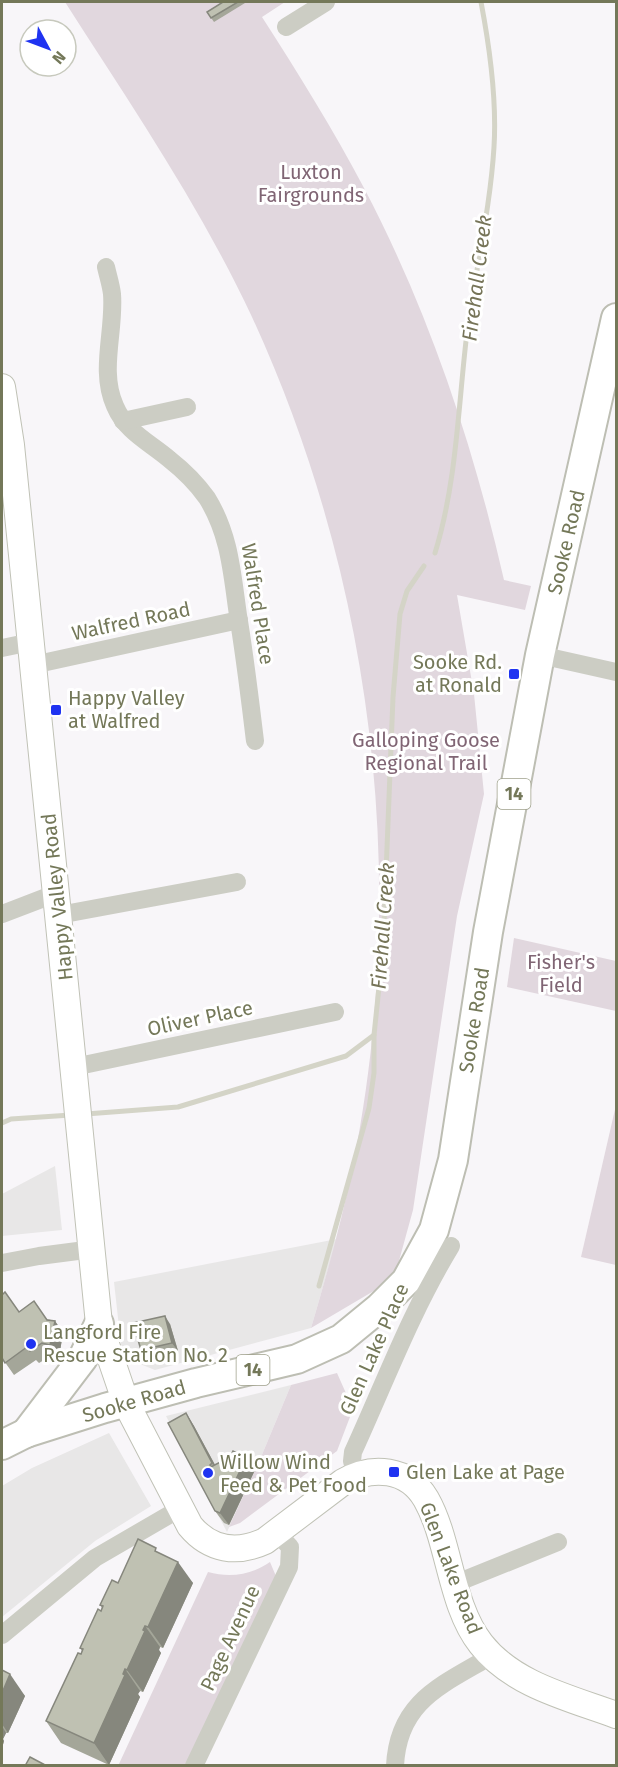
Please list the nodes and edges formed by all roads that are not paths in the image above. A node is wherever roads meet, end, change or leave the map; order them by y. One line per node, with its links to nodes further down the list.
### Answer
1 (326, 2): 2 (street)
2 (286, 27)
3 (106, 267): 7 (street, Walfred Place)
4 (616, 318): 11 (main road, Sooke Road / 14)
5 (2, 387): 10 (main road, Happy Valley Road)
6 (187, 407): 7 (street)
7 (123, 421): 8 (street, Walfred Place)
8 (239, 620): 10 (street, Walfred Road); 13 (street, Walfred Place)
9 (2, 648): 10 (street, Walfred Road)
10 (32, 654): 15 (main road, Happy Valley Road)
11 (540, 656): 12 (street); 23 (main road, Sooke Road / 14)
12 (616, 672)
13 (255, 741)
14 (237, 882): 15 (street)
15 (58, 904): 16 (street); 18 (main road, Happy Valley Road)
16 (2, 914)
17 (335, 1012): 18 (street, Oliver Place)
18 (74, 1067): 20 (main road, Happy Valley Road)
19 (451, 1246): 25 (street, Glen Lake Place)
20 (93, 1249): 21 (street); 22 (main road, Happy Valley Road)
21 (2, 1263)
22 (99, 1324): 23 (main road, Happy Valley Road); 24 (main road)
23 (126, 1403): 24 (main road, Sooke Road / 14); 26 (main road)
24 (14, 1439)
25 (356, 1474): 27 (main road); 29 (main road, Glen Lake Road)
26 (181, 1508): 27 (main road); 30 (street)
27 (276, 1532): 33 (street, Page Avenue)
28 (558, 1542): 29 (street)
29 (454, 1584): 31 (main road, Glen Lake Road)
30 (2, 1635)
31 (491, 1656): 32 (main road, Glen Lake Road); 34 (street)
32 (616, 1715)
33 (194, 1766)
34 (395, 1766)

